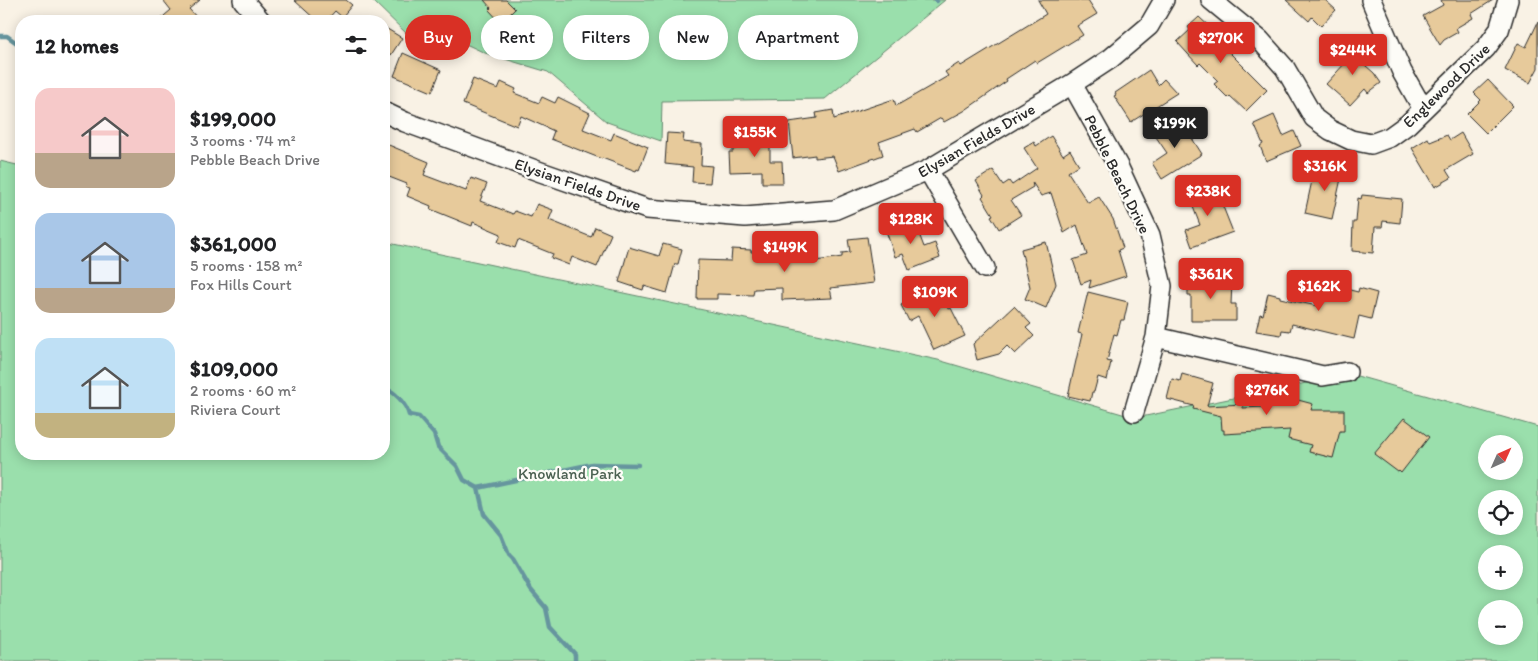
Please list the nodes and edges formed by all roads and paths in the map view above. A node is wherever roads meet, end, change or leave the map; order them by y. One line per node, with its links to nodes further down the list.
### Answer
1 (244, 0): 6 (street)
2 (1164, 0): 7 (street, Elysian Fields Drive)
3 (1211, 0): 8 (street, Englewood Drive)
4 (1371, 0): 8 (street)
5 (1508, 0): 8 (street, Englewood Drive)
6 (256, 15)
7 (1072, 84): 10 (street, Elysian Fields Drive); 12 (street, Pebble Beach Drive)
8 (1423, 110)
9 (390, 115): 10 (street, Elysian Fields Drive)
10 (928, 170): 11 (street)
11 (985, 268)
12 (1156, 337): 13 (street); 14 (street, Pebble Beach Drive)
13 (1347, 372)
14 (1134, 412)

